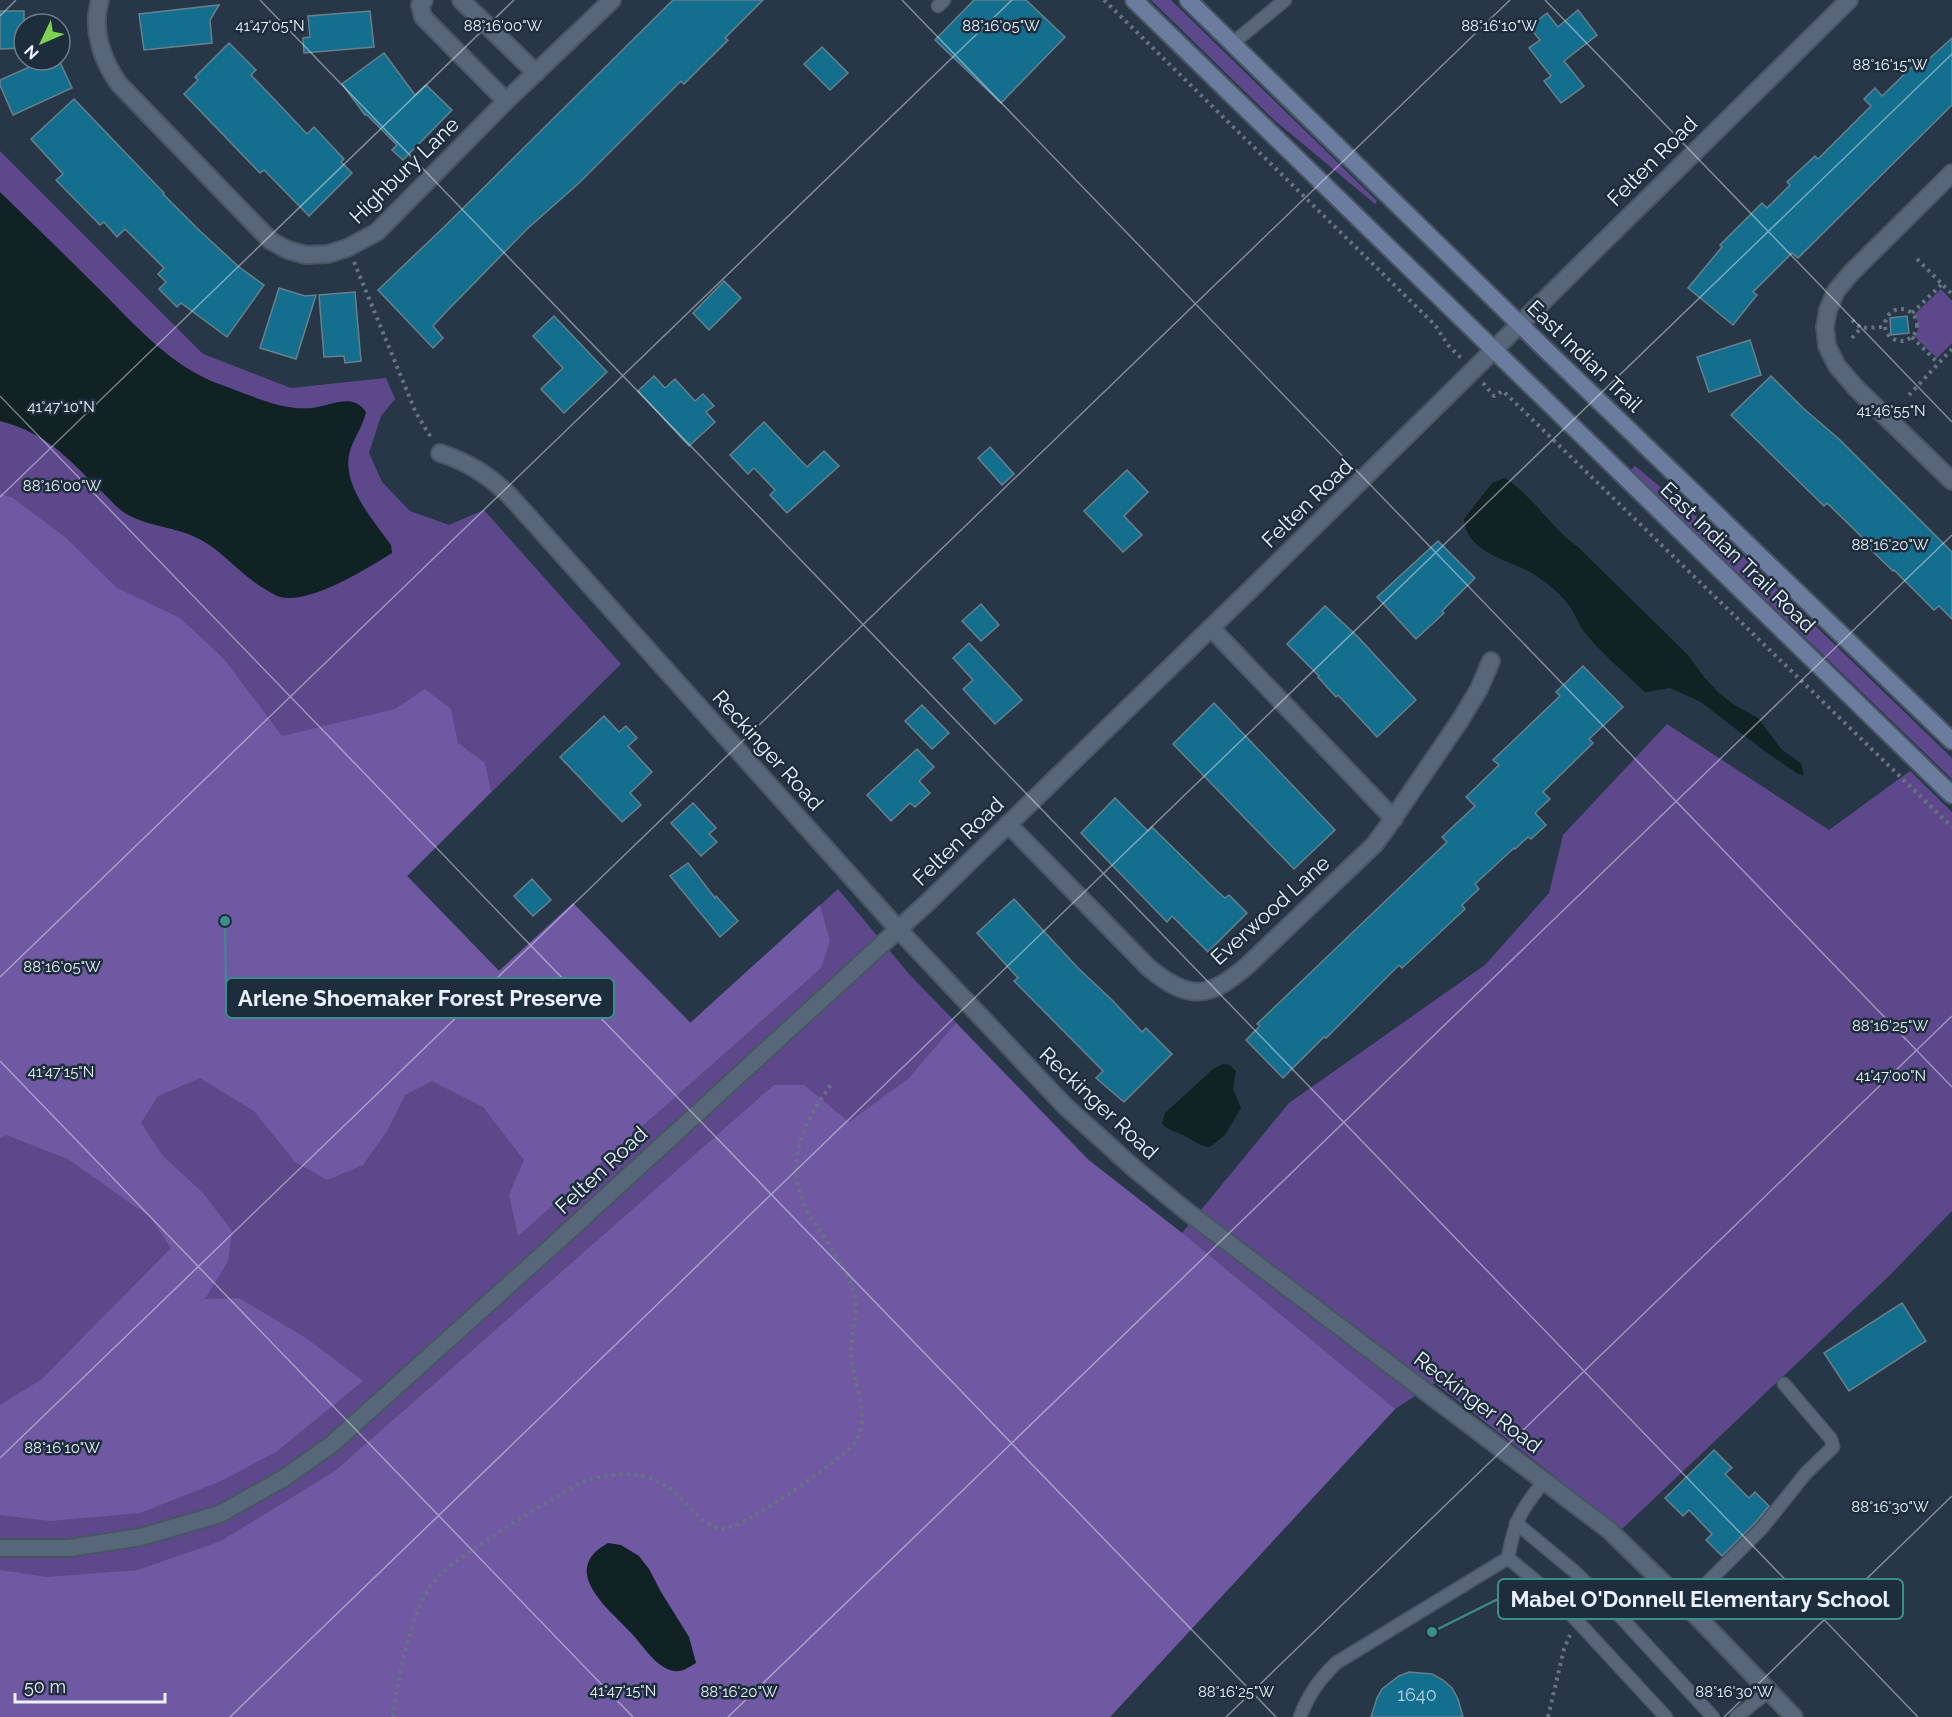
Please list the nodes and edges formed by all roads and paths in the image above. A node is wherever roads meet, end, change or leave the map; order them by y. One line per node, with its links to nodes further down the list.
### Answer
1 (100, 0): 14 (street, Highbury Lane)
2 (424, 0): 12 (street)
3 (461, 0): 11 (street)
4 (612, 0): 11 (street, Highbury Lane)
5 (1104, 0): 25 (path)
6 (1134, 0): 27 (main road)
7 (1188, 0): 10 (main road, East Indian Trail)
8 (1285, 0): 10 (lane)
9 (1849, 0): 20 (street, Felten Road)
10 (1233, 43): 20 (main road, East Indian Trail)
11 (536, 73): 12 (street, Highbury Lane)
12 (506, 102): 14 (street, Highbury Lane)
13 (1952, 174): 32 (street)
14 (347, 248): 31 (path)
15 (1917, 259): 16 (path)
16 (1942, 284): 17 (path); 18 (path)
17 (1952, 294)
18 (1912, 313): 21 (path); 23 (path)
19 (1852, 320): 22 (path)
20 (1520, 324): 27 (street, Felten Road); 35 (main road, East Indian Trail)
21 (1884, 327): 22 (path); 23 (path)
22 (1861, 328): 24 (path)
23 (1912, 337): 28 (path)
24 (1852, 338)
25 (1448, 345)
26 (1952, 349): 28 (path)
27 (1494, 351): 33 (street, Felten Road); 36 (main road, East Indian Trail Road)
28 (1938, 363): 29 (path)
29 (1908, 395)
30 (1494, 396): 39 (path)
31 (440, 453): 40 (street, Reckinger Road)
32 (1952, 481)
33 (1211, 628): 37 (street); 38 (street, Felten Road)
34 (1491, 661): 37 (street, Everwood Lane)
35 (1952, 741)
36 (1952, 795)
37 (1394, 819): 38 (street, Everwood Lane)
38 (1008, 824): 40 (street, Felten Road)
39 (1952, 826)
40 (898, 929): 43 (street, Reckinger Road); 45 (street, Felten Road)
41 (833, 1082): 50 (path)
42 (1784, 1384): 47 (lane)
43 (1545, 1480): 44 (lane); 47 (street, Reckinger Road)
44 (1516, 1523): 46 (lane); 54 (lane)
45 (0, 1548)
46 (1508, 1557): 51 (lane); 53 (lane)
47 (1685, 1605): 49 (street, Reckinger Road)
48 (1570, 1634): 52 (path)
49 (1769, 1691): 55 (lane); 56 (street, Reckinger Road)
50 (393, 1717)
51 (1300, 1717)
52 (1548, 1717)
53 (1666, 1717)
54 (1713, 1717)
55 (1736, 1717)
56 (1794, 1717)

